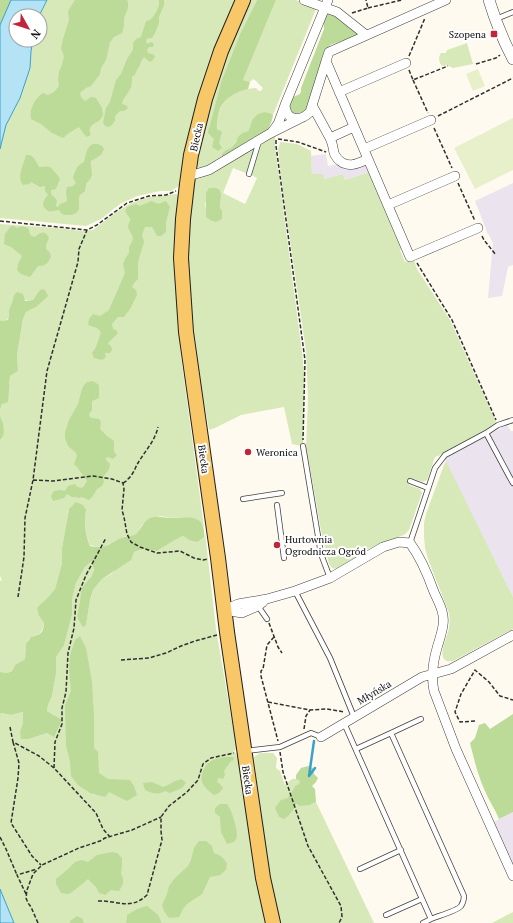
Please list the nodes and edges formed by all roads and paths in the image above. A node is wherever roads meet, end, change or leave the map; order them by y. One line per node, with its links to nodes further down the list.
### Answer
1 (243, 0): 34 (main road, Biecka)
2 (304, 0): 7 (street)
3 (366, 0): 9 (path)
4 (402, 0): 9 (path)
5 (446, 0): 8 (street)
6 (490, 0): 12 (street)
7 (326, 4): 11 (street); 21 (street)
8 (429, 7): 13 (street); 16 (path)
9 (368, 8): 11 (path)
10 (513, 12): 12 (lane)
11 (342, 16): 13 (street)
12 (496, 19): 14 (street)
13 (366, 35): 15 (street)
14 (511, 55): 17 (path)
15 (326, 61): 20 (street); 22 (street)
16 (406, 63): 18 (path); 20 (street)
17 (476, 64)
18 (448, 66)
19 (513, 78): 24 (path)
20 (339, 92): 25 (street)
21 (285, 105): 23 (street); 26 (street)
22 (312, 105): 23 (street); 27 (street)
23 (298, 119): 26 (street)
24 (430, 120): 29 (street)
25 (354, 127): 27 (street); 29 (street)
26 (272, 136): 28 (street); 30 (path); 44 (path)
27 (330, 138): 30 (street)
28 (260, 139): 32 (lane); 34 (street)
29 (364, 150): 31 (street)
30 (334, 152): 31 (street)
31 (368, 159): 35 (street)
32 (248, 174)
33 (455, 176): 35 (street)
34 (188, 180): 38 (path); 55 (main road, Biecka)
35 (388, 205): 39 (street)
36 (0, 221): 38 (path)
37 (478, 228): 39 (street)
38 (87, 230): 45 (path)
39 (414, 256): 41 (path)
40 (513, 420): 41 (lane)
41 (498, 425): 43 (lane)
42 (158, 427): 47 (path)
43 (486, 432): 48 (lane); 49 (lane)
44 (303, 446): 57 (lane)
45 (33, 480): 47 (path); 59 (path)
46 (410, 481): 49 (lane)
47 (123, 483): 55 (path)
48 (513, 483)
49 (428, 488): 54 (lane)
50 (282, 493): 51 (lane)
51 (243, 498)
52 (277, 505): 56 (lane)
53 (106, 538): 85 (path)
54 (410, 543): 57 (street); 69 (street)
55 (218, 558): 62 (main road, Biecka)
56 (284, 558)
57 (330, 578): 58 (street)
58 (295, 591): 60 (street); 73 (lane)
59 (18, 597)
60 (267, 599): 61 (street); 62 (street)
61 (258, 606): 62 (street); 63 (lane)
62 (224, 610): 64 (main road, Biecka)
63 (267, 619): 66 (path)
64 (226, 632): 68 (path); 84 (main road, Biecka)
65 (513, 635): 69 (street, Młyńska)
66 (274, 637): 67 (path); 71 (path)
67 (282, 653)
68 (121, 660)
69 (432, 674): 73 (street, Młyńska); 94 (street)
70 (513, 700): 75 (path)
71 (268, 702): 72 (path); 82 (path)
72 (310, 710): 73 (path); 79 (path)
73 (354, 715): 76 (street, Młyńska)
74 (421, 719): 78 (lane)
75 (475, 721)
76 (344, 723): 80 (street, Młyńska); 83 (lane)
77 (10, 727): 81 (path)
78 (391, 733): 83 (lane); 99 (lane)
79 (302, 736): 80 (lane, Młyńska); 82 (lane, Młyńska)
80 (320, 737)
81 (13, 742): 85 (path); 90 (path)
82 (280, 747): 84 (lane, Młyńska); 102 (path)
83 (356, 749): 89 (lane)
84 (244, 751): 86 (path); 101 (main road, Biecka)
85 (54, 768): 88 (path)
86 (161, 817): 88 (path); 97 (path)
87 (0, 837): 93 (path)
88 (110, 837): 90 (path)
89 (401, 850): 92 (lane); 96 (lane)
90 (42, 865): 91 (path)
91 (38, 869): 93 (path); 95 (path)
92 (360, 869)
93 (17, 875): 95 (path)
94 (513, 876)
95 (26, 895): 100 (path)
96 (422, 899): 98 (lane); 99 (lane)
97 (98, 901)
98 (386, 916)
99 (431, 919): 103 (lane)
100 (38, 923)
101 (273, 923)
102 (339, 923)
103 (423, 923)

